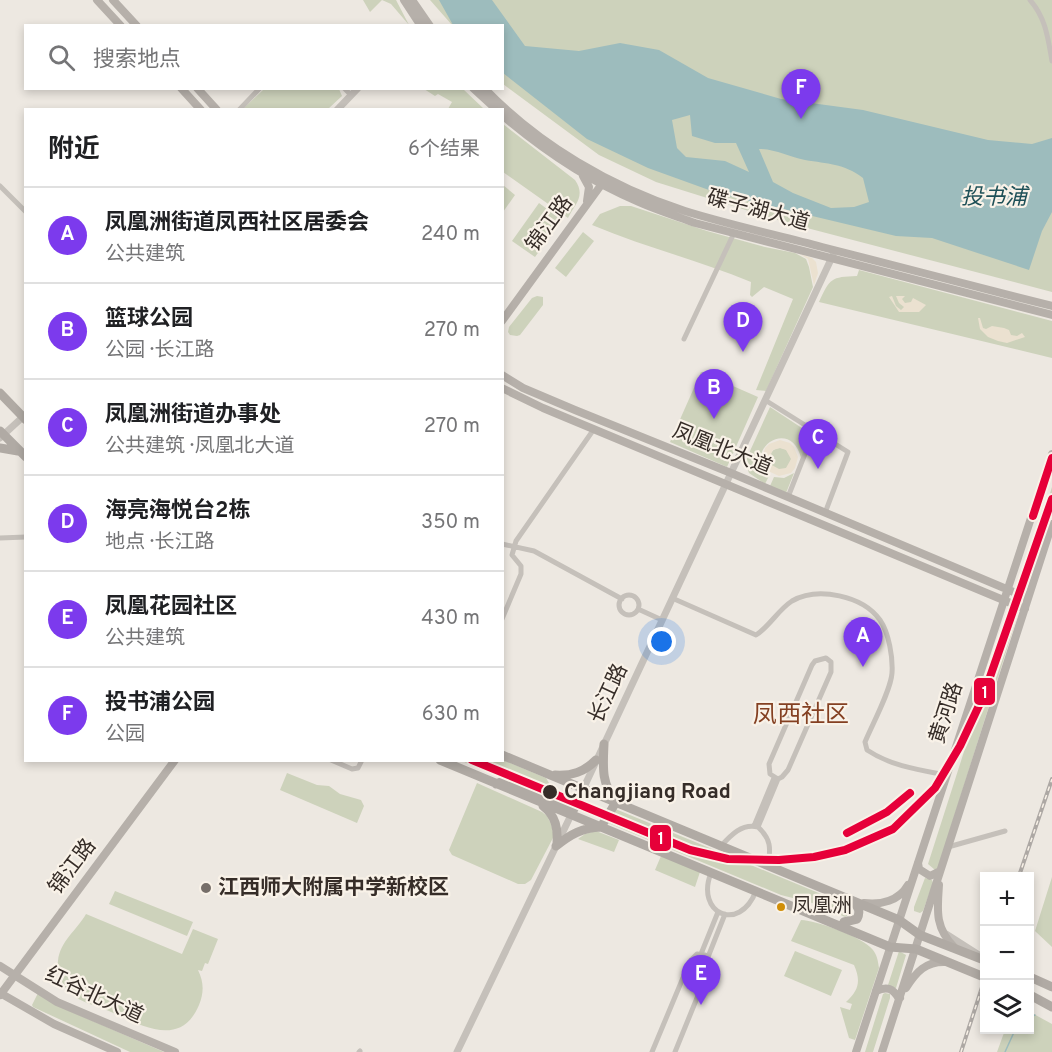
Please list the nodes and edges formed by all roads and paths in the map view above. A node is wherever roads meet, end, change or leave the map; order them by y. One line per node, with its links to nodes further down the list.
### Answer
1 (97, 0): 6 (main road)
2 (113, 0): 7 (main road)
3 (404, 0): 8 (main road)
4 (412, 0): 8 (main road)
5 (1030, 0): 9 (street)
6 (119, 24)
7 (135, 24)
8 (425, 24)
9 (1052, 61)
10 (183, 90): 18 (main road)
11 (199, 90): 19 (main road)
12 (258, 90): 20 (street)
13 (346, 90): 17 (street)
14 (356, 90): 17 (street)
15 (475, 90): 22 (main road)
16 (486, 90): 25 (main road, 碟子湖大道)
17 (351, 95): 21 (street)
18 (199, 108)
19 (215, 108)
20 (241, 108)
21 (339, 108)
22 (494, 108)
23 (504, 117): 24 (main road, 碟子湖大道)
24 (565, 162): 25 (main road, 碟子湖大道); 28 (main road)
25 (604, 181): 28 (main road, 锦江路); 29 (main road, 碟子湖大道); 30 (main road, 碟子湖大道)
26 (0, 186): 27 (street)
27 (24, 210)
28 (583, 210): 33 (main road, 锦江路)
29 (734, 233): 30 (main road, 碟子湖大道); 34 (street)
30 (833, 254): 31 (main road, 碟子湖大道); 32 (main road, 碟子湖大道); 38 (street, 长江路)
31 (1052, 306)
32 (1052, 315)
33 (504, 318)
34 (684, 339)
35 (504, 376): 48 (main road, 凤凰北大道)
36 (504, 389): 42 (main road, 凤凰北大道)
37 (0, 393): 39 (highway)
38 (765, 400): 43 (street); 48 (street, 长江路)
39 (11, 405): 40 (highway); 41 (highway)
40 (24, 406)
41 (24, 417): 44 (street)
42 (594, 429): 49 (main road, 凤凰北大道); 56 (street)
43 (814, 431): 50 (street); 51 (street)
44 (1, 435): 47 (highway)
45 (0, 448): 47 (highway)
46 (1052, 454): 57 (main road, 黄河路)
47 (23, 455)
48 (731, 473): 49 (street, 长江路); 50 (main road, 凤凰北大道)
49 (726, 484): 58 (street, 长江路); 61 (main road, 凤凰北大道)
50 (788, 497): 51 (main road, 凤凰北大道)
51 (825, 513): 57 (main road, 凤凰北大道)
52 (1052, 524): 59 (main road, 黄河路)
53 (24, 537): 54 (street)
54 (0, 538)
55 (504, 545): 56 (street)
56 (514, 548): 60 (street); 64 (street)
57 (1007, 589): 59 (main road, 凤凰北大道); 61 (main road, 黄河路)
58 (672, 598): 65 (street, 长江路); 74 (street)
59 (1028, 598): 63 (main road, 黄河路)
60 (622, 599): 62 (street); 62 (street)
61 (1003, 600): 63 (main road, 凤凰北大道); 74 (main road, 黄河路)
62 (638, 609): 65 (street)
63 (1025, 609): 86 (main road, 黄河路)
64 (504, 615)
65 (662, 620): 66 (street, 长江路)
66 (604, 744): 68 (street, 长江路); 79 (highway)
67 (504, 756): 73 (highway)
68 (596, 760): 73 (highway); 77 (street, 长江路)
69 (174, 762): 110 (main road, 锦江路)
70 (336, 762): 71 (street)
71 (361, 762)
72 (445, 762): 76 (highway)
73 (548, 774): 77 (highway)
74 (946, 775): 87 (main road, 黄河路)
75 (776, 779): 75 (street); 81 (street)
76 (496, 784): 78 (highway); 80 (highway)
77 (583, 789): 79 (highway); 80 (street, 长江路)
78 (534, 799): 80 (highway); 84 (highway)
79 (616, 802): 82 (highway); 85 (highway)
80 (572, 812): 82 (highway); 84 (street, 长江路)
81 (756, 826): 85 (street); 88 (street)
82 (601, 827): 84 (highway); 90 (highway)
83 (1005, 831): 86 (street)
84 (557, 845): 120 (street, 长江路)
85 (721, 846): 88 (highway)
86 (948, 847): 89 (main road, 黄河路)
87 (918, 861): 89 (main road); 93 (main road); 96 (main road, 黄河路)
88 (768, 866): 93 (highway)
89 (940, 871): 98 (main road); 99 (main road, 黄河路)
90 (711, 873): 91 (highway); 94 (street)
91 (756, 891): 92 (highway); 95 (street)
92 (778, 901): 97 (highway); 100 (highway)
93 (853, 901): 96 (highway); 97 (highway)
94 (718, 912): 95 (street); 103 (street)
95 (725, 914): 105 (street)
96 (899, 920): 99 (highway); 100 (main road, 黄河路)
97 (844, 922): 100 (highway)
98 (942, 930): 102 (main road); 104 (street)
99 (920, 935): 101 (main road, 黄河路); 102 (highway)
100 (891, 944): 101 (highway); 114 (main road, 黄河路)
101 (916, 949): 107 (highway); 116 (main road, 黄河路)
102 (956, 949): 106 (highway)
103 (701, 954): 105 (street); 121 (street)
104 (980, 956)
105 (708, 957): 122 (street)
106 (980, 958)
107 (949, 963): 109 (highway); 116 (main road)
108 (0, 966): 110 (main road, 红谷北大道)
109 (980, 975)
110 (13, 976): 113 (main road, 锦江路); 119 (main road, 红谷北大道)
111 (1034, 978): 112 (highway)
112 (1052, 985)
113 (1, 991): 118 (main road, 红谷北大道)
114 (876, 991): 116 (main road); 123 (main road, 黄河路)
115 (1034, 998): 117 (highway)
116 (899, 999): 124 (main road, 黄河路)
117 (1052, 1007)
118 (117, 1052)
119 (175, 1052)
120 (457, 1052)
121 (652, 1052)
122 (675, 1052)
123 (856, 1052)
124 (882, 1052)

